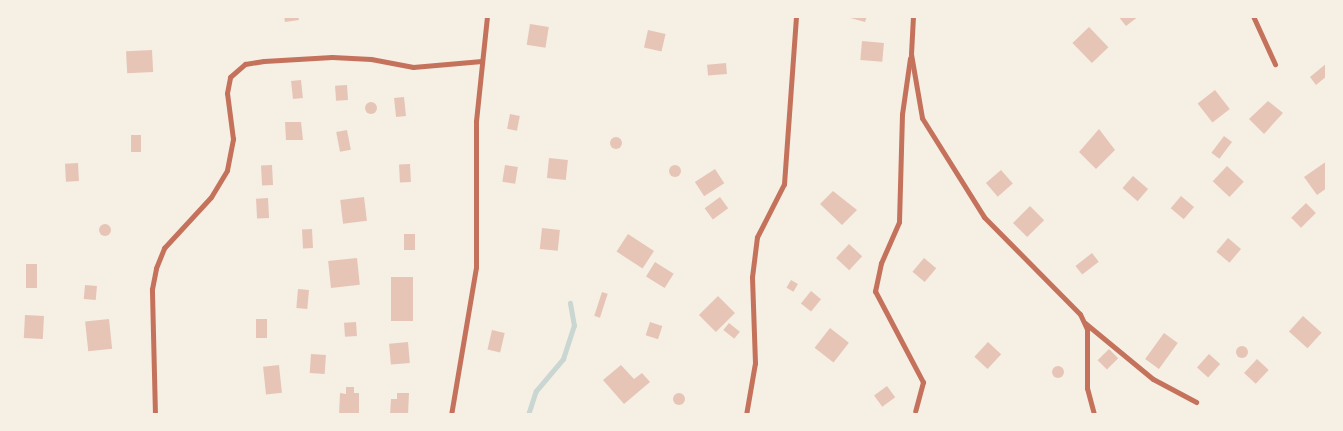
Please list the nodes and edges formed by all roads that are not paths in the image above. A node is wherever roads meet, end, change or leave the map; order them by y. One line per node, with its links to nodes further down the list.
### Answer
1 (487, 16): 6 (street)
2 (796, 16): 13 (street)
3 (913, 16): 5 (street)
4 (1253, 16): 7 (street)
5 (911, 54): 8 (street); 10 (street)
6 (482, 60): 11 (street); 12 (street)
7 (1275, 64)
8 (1085, 323): 9 (street); 14 (street)
9 (1196, 402)
10 (915, 411)
11 (155, 415)
12 (451, 415)
13 (746, 415)
14 (1094, 415)

